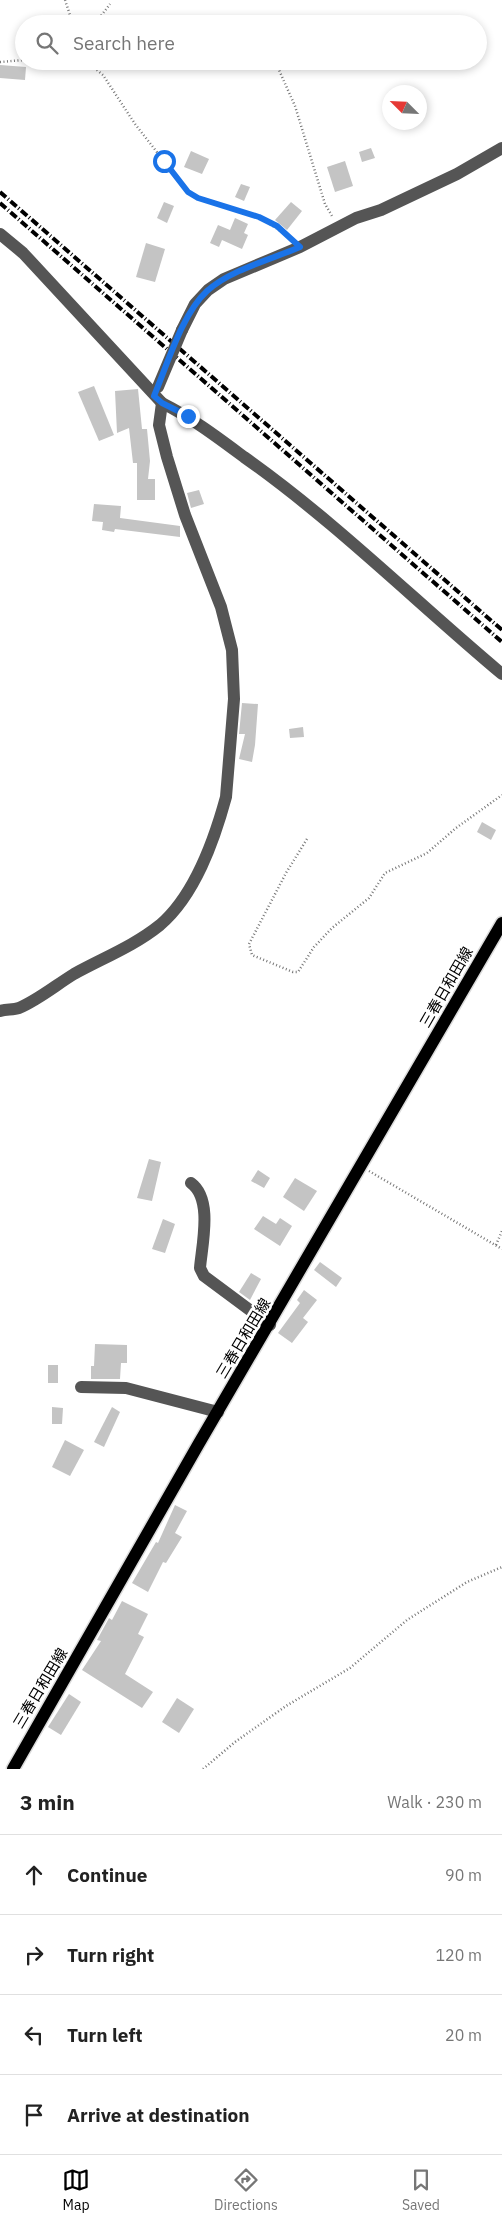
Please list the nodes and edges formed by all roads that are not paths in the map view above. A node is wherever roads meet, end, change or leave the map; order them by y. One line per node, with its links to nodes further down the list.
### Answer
1 (502, 148): 3 (street, bridge)
2 (0, 234): 3 (street)
3 (158, 395): 4 (street); 6 (street)
4 (502, 674)
5 (502, 923): 8 (main road, 三春日和田線)
6 (0, 1011)
7 (191, 1183): 8 (street)
8 (270, 1325): 10 (main road, 三春日和田線)
9 (82, 1387): 10 (street)
10 (218, 1412): 11 (main road, 三春日和田線)
11 (13, 1769)

